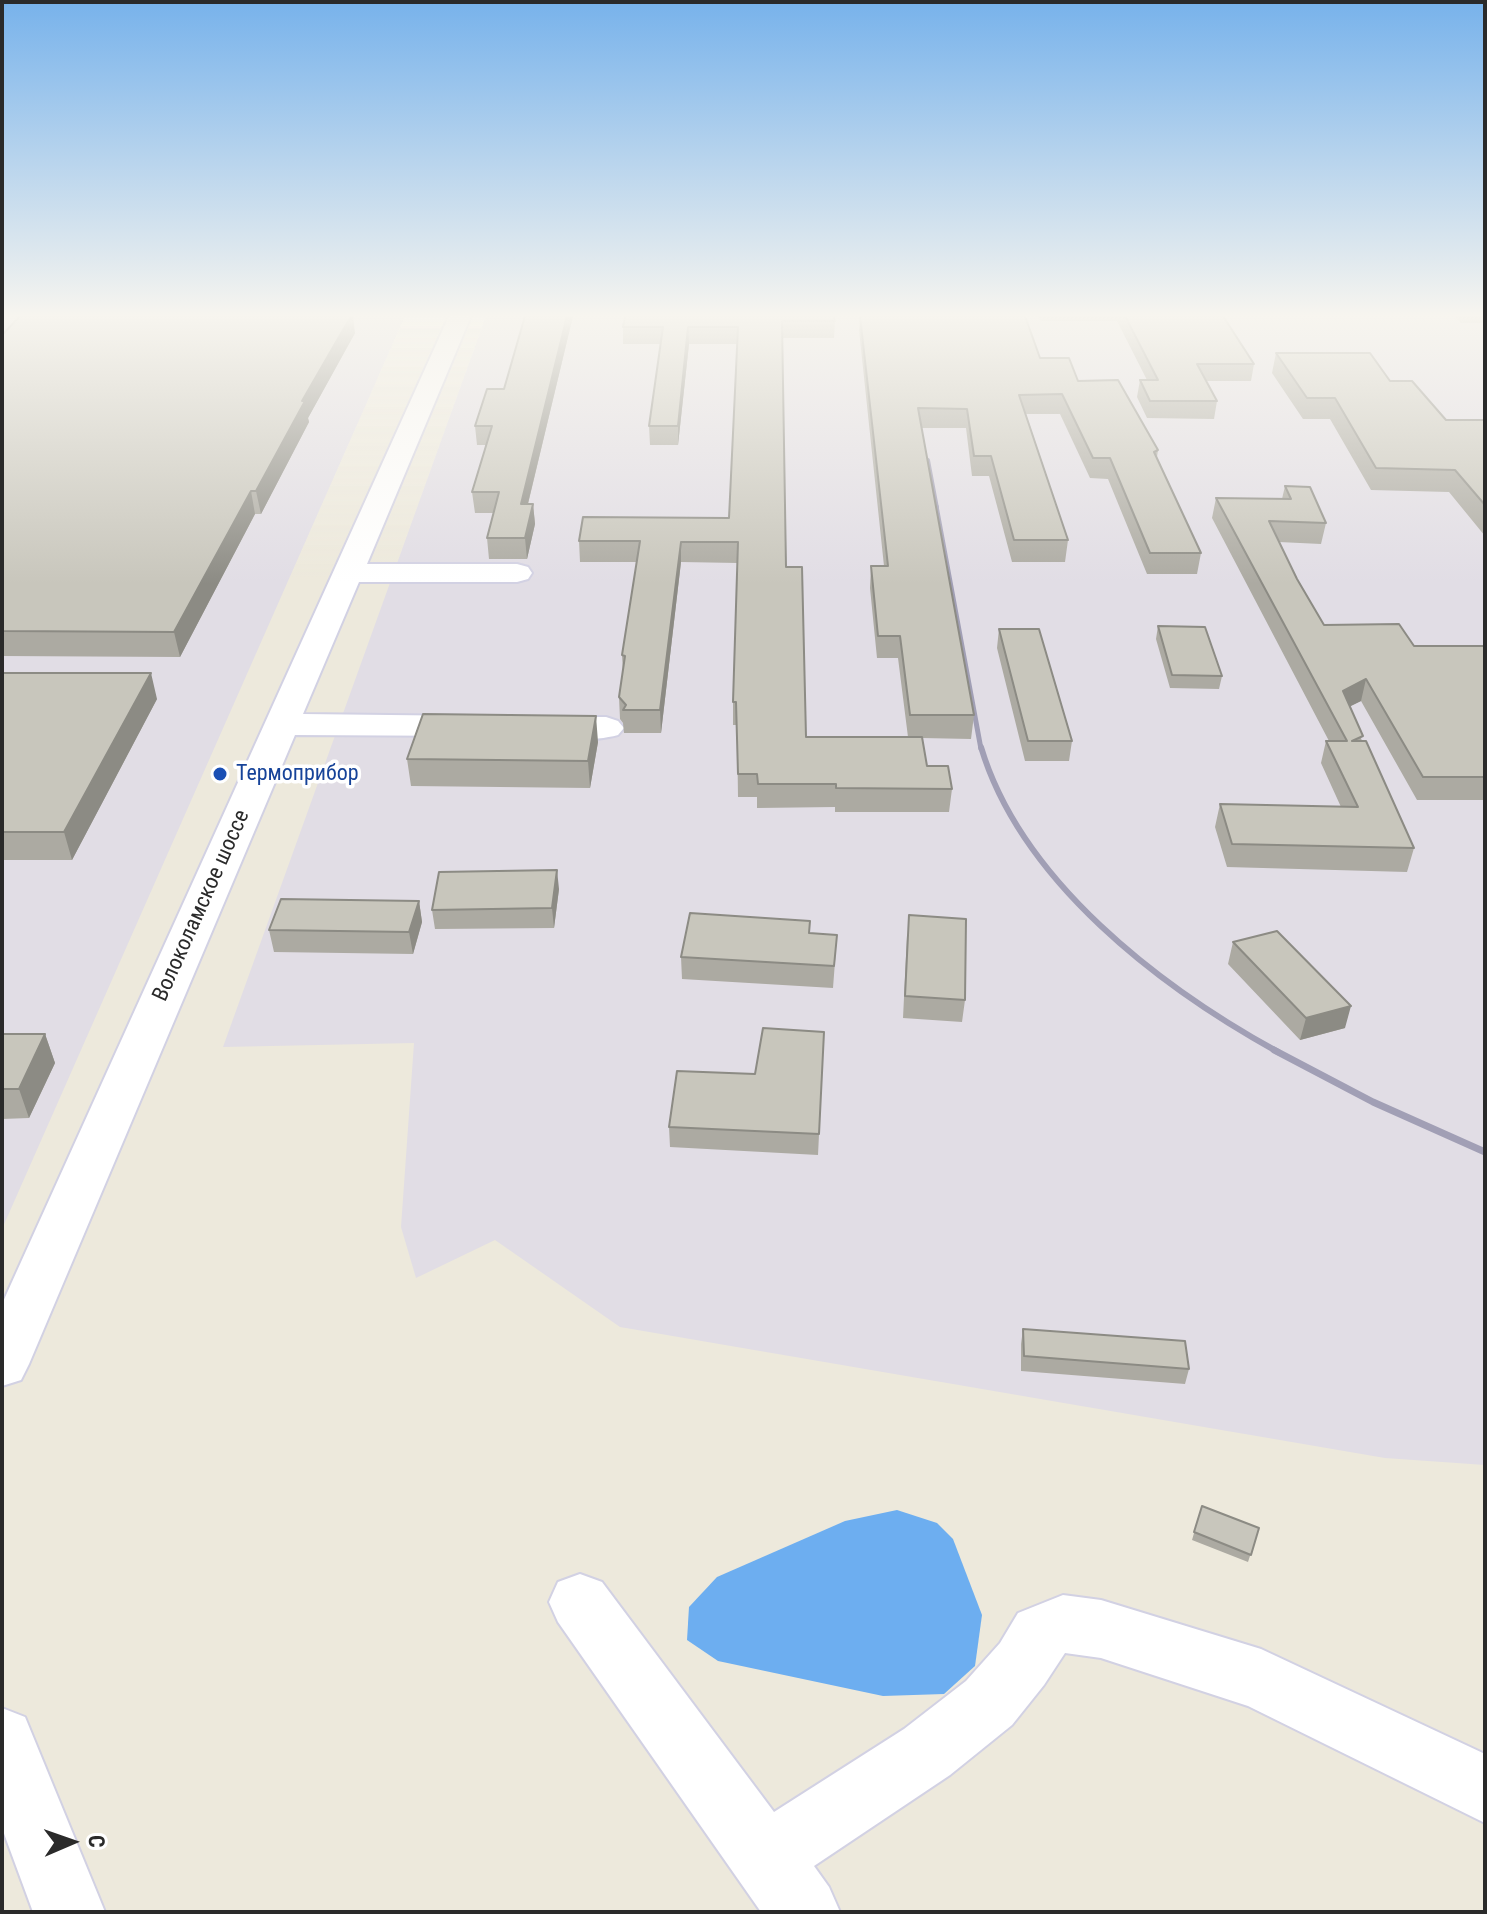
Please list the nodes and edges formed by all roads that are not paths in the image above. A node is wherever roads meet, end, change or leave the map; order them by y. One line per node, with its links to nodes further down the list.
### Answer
1 (421, 405): 2 (street, Волоколамское шоссе)
2 (347, 573): 3 (street); 4 (street, Волоколамское шоссе)
3 (517, 573)
4 (281, 724): 5 (street); 6 (street, Волоколамское шоссе)
5 (606, 728)
6 (2, 1364)
7 (580, 1602): 10 (street)
8 (2, 1740): 11 (street)
9 (1485, 1789): 10 (street)
10 (765, 1858): 12 (street)
11 (69, 1912)
12 (804, 1912)

